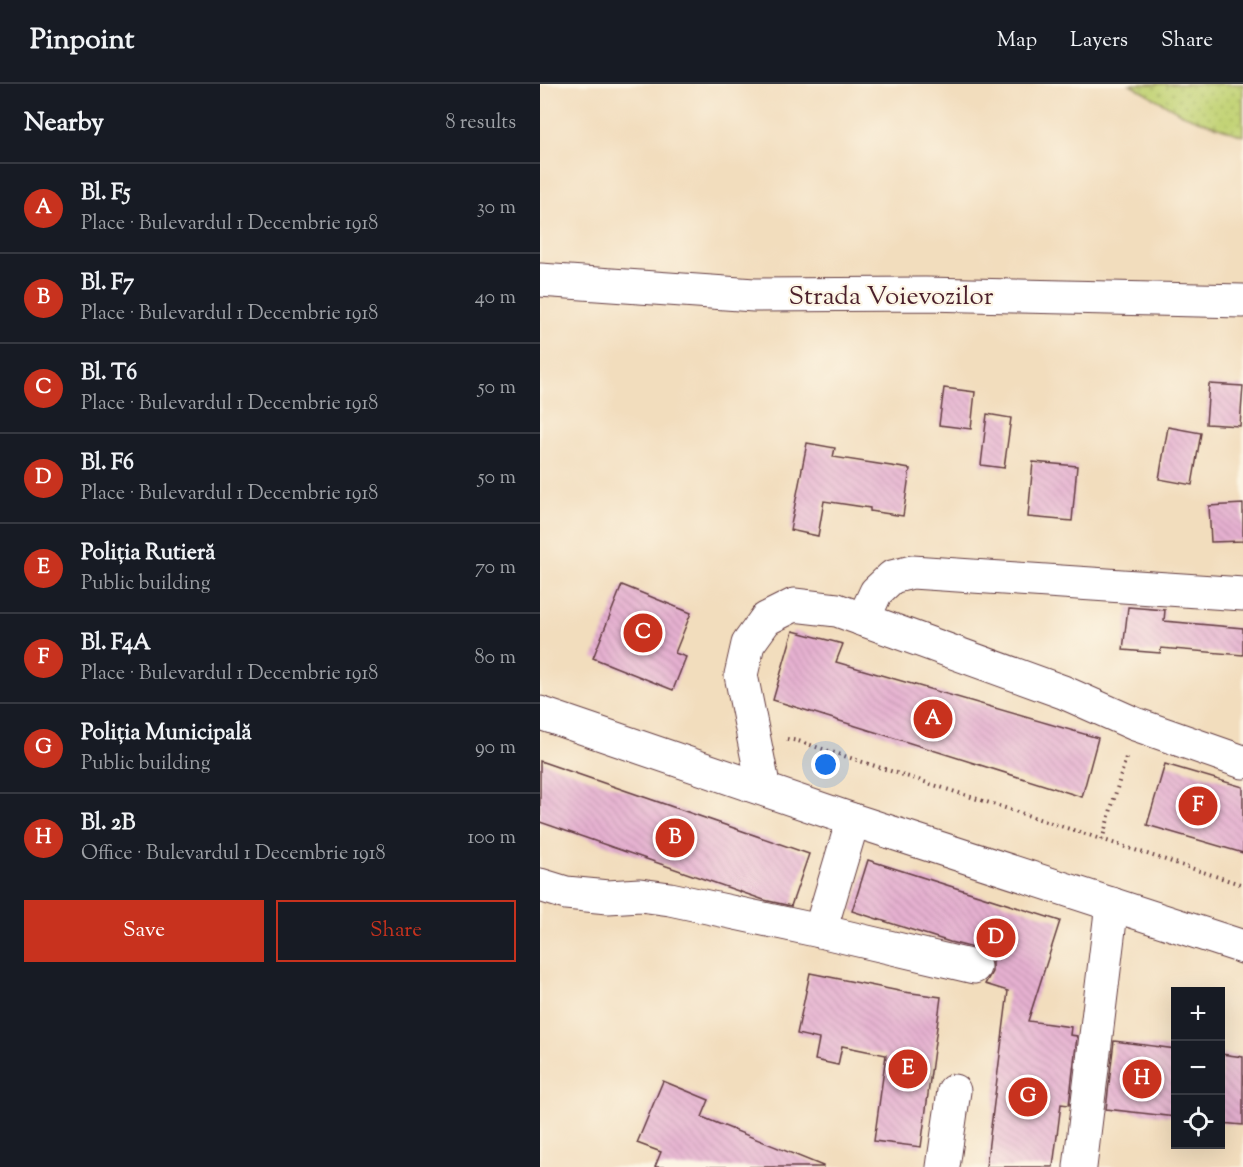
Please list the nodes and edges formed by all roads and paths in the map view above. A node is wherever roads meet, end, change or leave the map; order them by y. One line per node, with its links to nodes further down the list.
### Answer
1 (540, 280): 2 (street, Strada Voievozilor)
2 (1243, 301)
3 (1243, 594): 4 (street)
4 (863, 620): 6 (street); 7 (street)
5 (540, 713): 9 (street)
6 (1135, 724): 8 (street); 11 (path)
7 (752, 733): 9 (street); 11 (path)
8 (1243, 762)
9 (764, 789): 10 (street)
10 (852, 820): 14 (street); 15 (street)
11 (1102, 840): 13 (path)
12 (540, 885): 15 (street)
13 (1243, 885)
14 (1112, 904): 16 (street); 20 (street)
15 (820, 931): 17 (street)
16 (1243, 947)
17 (974, 967)
18 (954, 1091): 19 (street)
19 (943, 1167)
20 (1080, 1167)

